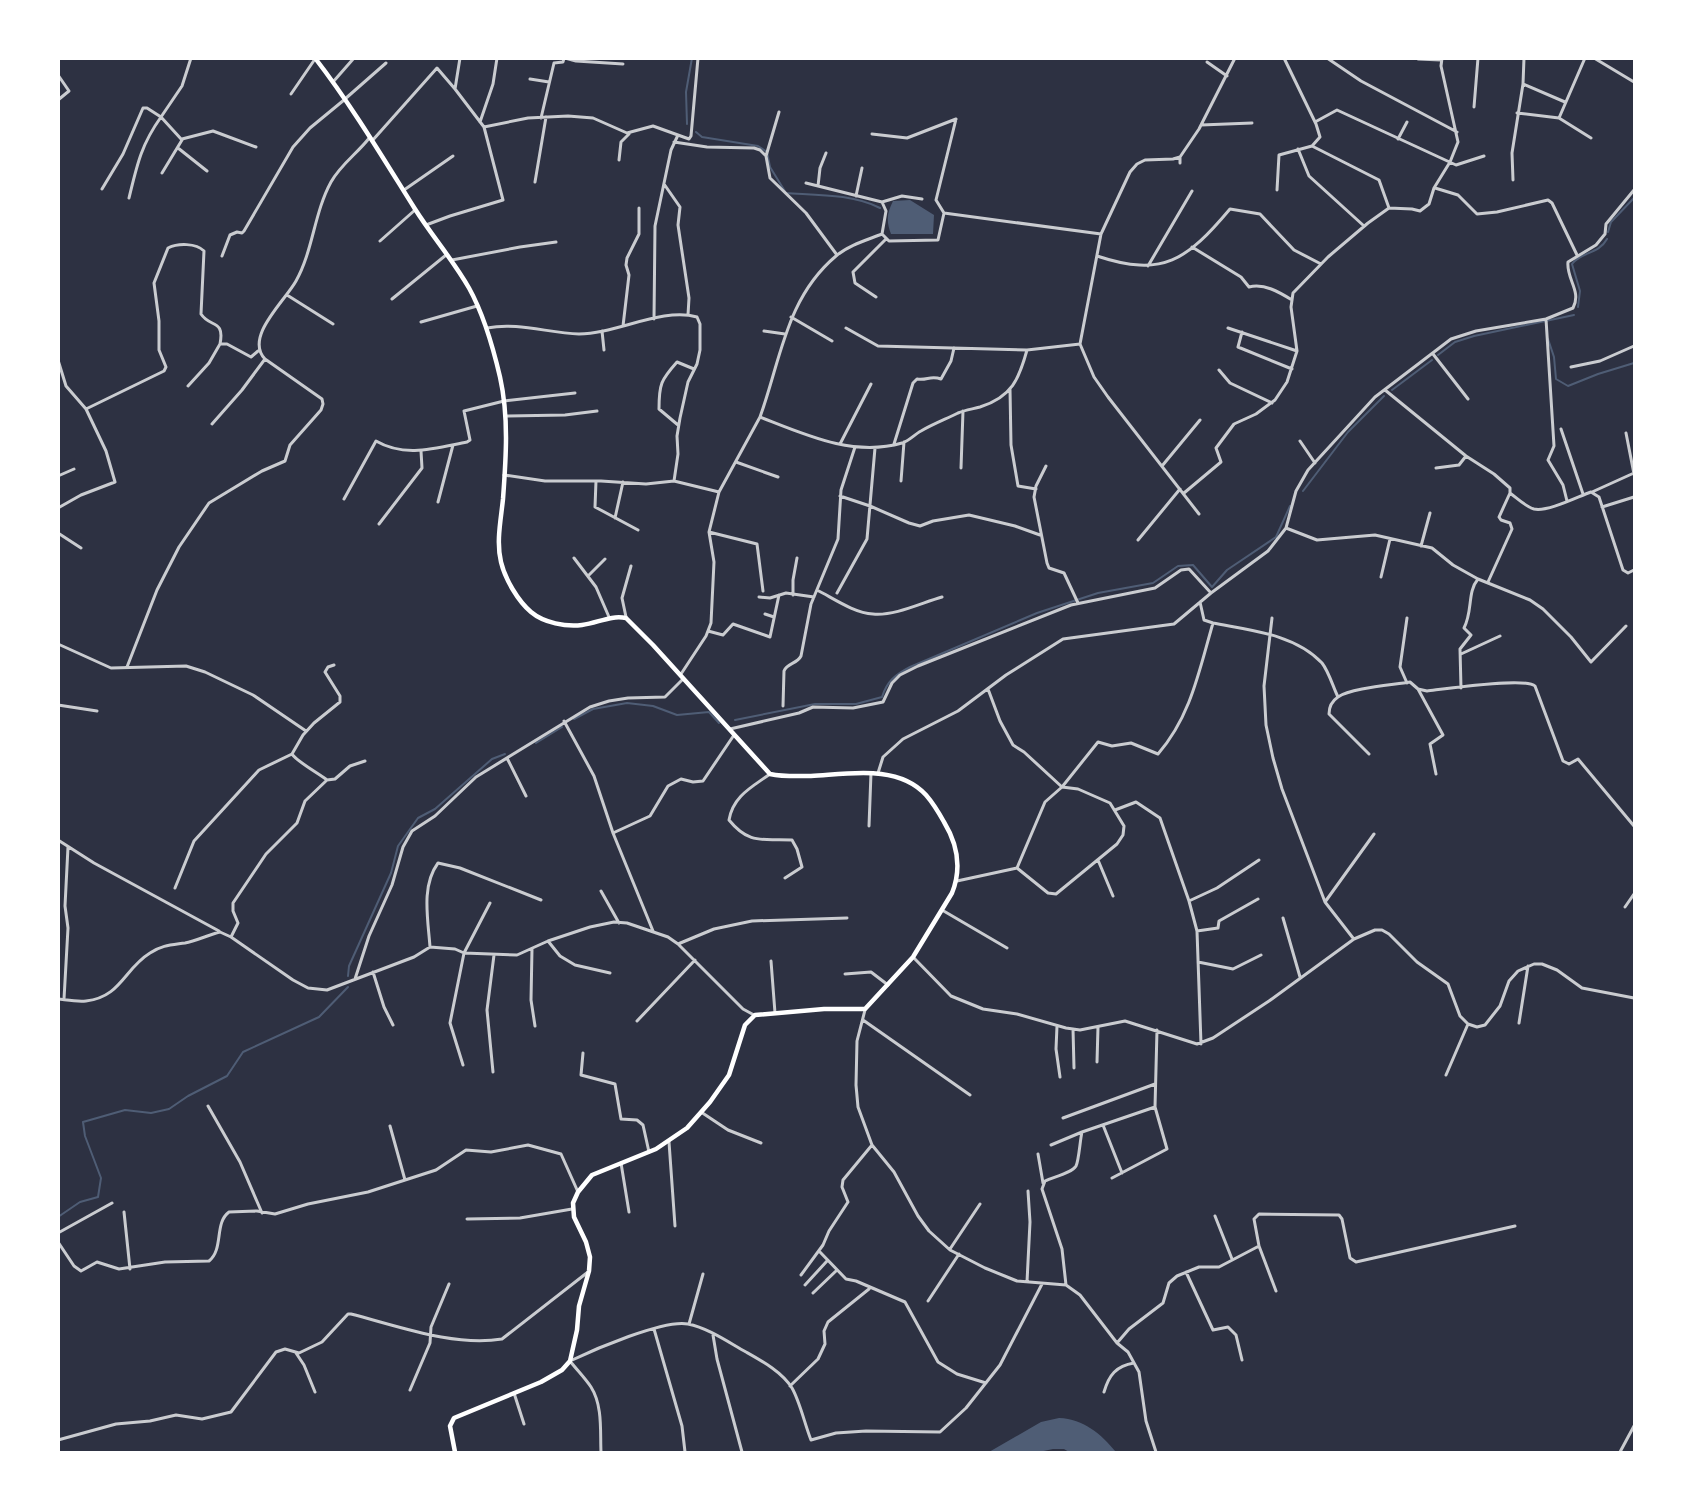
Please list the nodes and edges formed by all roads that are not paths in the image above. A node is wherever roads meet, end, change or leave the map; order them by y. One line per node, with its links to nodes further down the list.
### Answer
1 (191, 58): 35 (street)
2 (354, 58): 23 (street)
3 (460, 58): 27 (street)
4 (497, 58): 38 (street)
5 (564, 58): 19 (street); 24 (street)
6 (698, 58): 47 (street)
7 (1235, 58): 21 (street)
8 (1284, 58): 39 (street)
9 (1327, 58): 44 (street)
10 (1478, 58): 32 (street)
11 (1524, 58): 26 (street)
12 (1586, 58): 31 (street)
13 (1594, 58): 25 (street)
14 (315, 59): 23 (main road); 28 (street)
15 (1418, 59): 16 (street)
16 (1442, 59): 44 (street)
17 (1207, 62): 21 (street)
18 (386, 63): 30 (street)
19 (623, 64)
20 (58, 75): 29 (street)
21 (1227, 76): 42 (street)
22 (530, 79): 24 (street)
23 (333, 82): 30 (main road)
24 (549, 82): 36 (street)
25 (1635, 82)
26 (1523, 84): 31 (street); 34 (street)
27 (455, 89): 38 (street); 50 (street)
28 (291, 93)
29 (58, 100)
30 (345, 100): 50 (main road); 98 (street)
31 (1566, 102): 37 (street)
32 (1474, 107)
33 (779, 111): 59 (street)
34 (1517, 113): 37 (street); 68 (street)
35 (161, 117): 49 (street); 74 (street); 80 (street)
36 (544, 117): 43 (street); 45 (street); 69 (street)
37 (1559, 118): 48 (street)
38 (480, 122): 43 (street)
39 (1316, 122): 51 (street); 53 (street)
40 (1407, 122): 51 (street)
41 (1252, 123): 42 (street)
42 (1201, 125): 61 (street)
43 (484, 128): 87 (street)
44 (1457, 132): 63 (street)
45 (630, 133): 47 (street); 62 (street)
46 (872, 134): 86 (street)
47 (678, 135): 52 (street)
48 (1590, 138)
49 (182, 139): 54 (street); 55 (street)
50 (371, 139): 75 (main road); 103 (street)
51 (1398, 139): 63 (street)
52 (674, 142): 59 (street); 71 (street)
53 (1312, 146): 56 (street); 84 (street)
54 (256, 147)
55 (178, 148): 66 (street); 67 (street)
56 (1298, 149): 76 (street); 88 (street)
57 (826, 153): 72 (street)
58 (453, 156): 75 (street)
59 (766, 156): 96 (street)
60 (1484, 156): 63 (street)
61 (1180, 157): 64 (street); 90 (street)
62 (619, 160)
63 (1450, 162): 73 (street)
64 (1180, 163)
65 (862, 168): 79 (street)
66 (207, 171)
67 (162, 173)
68 (1513, 180)
69 (535, 182)
70 (806, 183): 72 (street)
71 (664, 184): 108 (street); 110 (street)
72 (818, 186): 79 (street)
73 (1434, 188): 84 (street); 97 (street)
74 (102, 189)
75 (404, 190): 85 (main road)
76 (1277, 190)
77 (1635, 190): 97 (street)
78 (1192, 191): 102 (street)
79 (856, 196): 82 (street)
80 (129, 198)
81 (922, 199): 82 (street)
82 (882, 202): 89 (street)
83 (639, 208): 114 (street)
84 (1389, 208): 88 (street)
85 (415, 210): 87 (main road); 92 (street)
86 (944, 213): 90 (street); 91 (street)
87 (426, 225): 95 (main road)
88 (1364, 226): 101 (street)
89 (882, 234): 91 (street); 96 (street)
90 (1101, 234): 99 (street)
91 (886, 239): 104 (street)
92 (380, 241)
93 (556, 242): 100 (street)
94 (1192, 247): 101 (street); 102 (street); 106 (street)
95 (446, 255): 100 (main road); 105 (street)
96 (837, 255): 109 (street)
97 (1577, 255): 111 (street)
98 (222, 256)
99 (1096, 256): 102 (street); 124 (street)
100 (450, 261): 107 (main road)
101 (1321, 264): 106 (street)
102 (1148, 266)
103 (287, 295): 113 (street); 129 (street)
104 (876, 297)
105 (392, 299)
106 (1292, 300): 130 (street)
107 (477, 306): 112 (street); 115 (main road)
108 (688, 315): 110 (street); 135 (street)
109 (791, 316): 121 (street); 122 (street)
110 (654, 319): 114 (street)
111 (1546, 321): 131 (street); 190 (street)
112 (421, 322)
113 (333, 324)
114 (623, 326): 119 (street)
115 (487, 328): 119 (street); 144 (main road)
116 (846, 328): 126 (street)
117 (1228, 328): 120 (street)
118 (764, 331): 121 (street)
119 (602, 332): 127 (street)
120 (1242, 332): 130 (street); 136 (street)
121 (785, 334): 150 (street)
122 (832, 341)
123 (220, 344): 129 (street); 139 (street); 146 (street)
124 (1080, 344): 128 (street); 168 (street)
125 (1635, 346): 134 (street)
126 (954, 348): 128 (street); 159 (street)
127 (604, 350)
128 (1027, 350): 140 (street)
129 (258, 351): 132 (street)
130 (1297, 351): 136 (street)
131 (1433, 354): 141 (street); 143 (street)
132 (265, 359): 152 (street); 242 (street)
133 (58, 360): 146 (street)
134 (1571, 367)
135 (694, 369): 153 (street); 153 (street)
136 (1292, 369): 145 (street)
137 (1220, 370): 145 (street)
138 (871, 384): 158 (street)
139 (188, 386)
140 (1010, 389): 148 (street); 180 (street)
141 (1385, 390): 164 (street); 166 (street)
142 (575, 393): 144 (street)
143 (1468, 399)
144 (504, 401): 149 (main road); 160 (street)
145 (1272, 403): 184 (street)
146 (86, 409): 194 (street)
147 (597, 411): 149 (street)
148 (963, 411): 157 (street); 169 (street)
149 (506, 416): 173 (main road)
150 (760, 417): 158 (street); 165 (street)
151 (1200, 420): 168 (street)
152 (212, 424)
153 (678, 425): 177 (street)
154 (1562, 429): 186 (street)
155 (1626, 433): 172 (street)
156 (1300, 441): 166 (street)
157 (904, 442): 159 (street); 178 (street)
158 (840, 444): 161 (street)
159 (894, 444): 162 (street)
160 (453, 445): 163 (street); 191 (street)
161 (855, 447): 162 (street); 187 (street)
162 (875, 448): 192 (street)
163 (422, 451): 189 (street); 198 (street)
164 (1467, 456): 170 (street); 185 (street)
165 (736, 462): 175 (street); 182 (street)
166 (1315, 463): 199 (street)
167 (1046, 466): 180 (street)
168 (1162, 466): 181 (street)
169 (961, 468)
170 (1436, 468)
171 (74, 469): 174 (street)
172 (1634, 473): 183 (street)
173 (504, 475): 176 (street); 229 (main road)
174 (58, 476)
175 (778, 477)
176 (596, 481): 179 (street); 197 (street)
177 (674, 481): 179 (street); 182 (street)
178 (900, 481)
179 (623, 482): 197 (street)
180 (1035, 489): 203 (street)
181 (1180, 489): 184 (street); 205 (street)
182 (719, 492): 201 (street)
183 (1592, 492): 186 (street); 193 (street)
184 (1184, 493): 196 (street)
185 (1510, 493): 190 (street); 216 (street)
186 (1583, 494): 190 (street)
187 (840, 496): 192 (street); 217 (street)
188 (1635, 497): 193 (street)
189 (344, 499)
190 (1567, 501)
191 (438, 502)
192 (870, 506): 203 (street); 219 (street)
193 (1602, 507): 212 (street)
194 (58, 508)
195 (1430, 513): 206 (street)
196 (1199, 514)
197 (615, 518): 200 (street)
198 (378, 524)
199 (1286, 528): 204 (street); 220 (street)
200 (638, 530)
201 (710, 532): 218 (street); 236 (street)
202 (58, 533): 207 (street)
203 (1040, 535): 227 (street)
204 (1390, 539): 206 (street); 214 (street)
205 (1138, 540)
206 (1420, 546): 215 (street)
207 (81, 548)
208 (574, 558): 213 (street)
209 (797, 558): 222 (street)
210 (605, 559): 213 (street)
211 (631, 566): 231 (street)
212 (1635, 570)
213 (588, 576): 229 (street)
214 (1381, 578)
215 (1478, 579): 216 (street); 240 (street)
216 (1488, 582): 235 (street)
217 (817, 590): 224 (street); 225 (street)
218 (762, 591)
219 (837, 593)
220 (1211, 593): 226 (street); 227 (street)
221 (779, 595): 222 (street); 223 (street); 230 (street)
222 (794, 595): 224 (street)
223 (759, 597)
224 (814, 597): 250 (street)
225 (942, 597)
226 (1200, 602): 234 (street); 246 (street)
227 (1078, 603): 253 (street)
228 (765, 614): 230 (street)
229 (609, 617): 231 (main road)
230 (774, 617): 236 (street)
231 (626, 618): 243 (main road)
232 (1272, 618): 237 (street)
233 (1407, 618): 244 (street)
234 (1213, 623): 237 (street); 265 (street)
235 (1626, 626)
236 (708, 631): 243 (street)
237 (1270, 633): 248 (street); 286 (street)
238 (1500, 636): 240 (street)
239 (58, 644): 242 (street)
240 (1461, 654): 245 (street)
241 (334, 665): 254 (street)
242 (127, 667): 254 (street)
243 (681, 678): 252 (street); 253 (main road)
244 (1407, 683): 247 (street); 248 (street)
245 (1461, 688): 247 (street); 269 (street)
246 (988, 689): 261 (street); 265 (street)
247 (1418, 689): 263 (street)
248 (1338, 697): 257 (street)
249 (58, 705): 251 (street)
250 (783, 706)
251 (97, 711)
252 (564, 721): 258 (street); 270 (street)
253 (728, 729): 255 (main road)
254 (306, 731): 256 (street)
255 (734, 734): 262 (main road); 270 (street)
256 (292, 754): 264 (street); 279 (street)
257 (1369, 754)
258 (507, 758): 266 (street); 315 (street)
259 (365, 761): 264 (street)
260 (871, 773): 261 (main road); 262 (main road); 268 (street)
261 (878, 773): 278 (main road)
262 (770, 774): 277 (street)
263 (1436, 774)
264 (327, 780): 296 (street)
265 (1062, 786): 267 (street); 276 (street)
266 (526, 796)
267 (1114, 810): 274 (street); 285 (street)
268 (869, 826)
269 (1635, 826)
270 (613, 833): 293 (street)
271 (1374, 834): 286 (street)
272 (58, 840): 273 (street)
273 (69, 847): 295 (street); 319 (street)
274 (1098, 860): 276 (street); 282 (street)
275 (1259, 860): 285 (street)
276 (1017, 868): 278 (street)
277 (785, 878)
278 (957, 881): 289 (main road)
279 (175, 888)
280 (601, 891): 292 (street)
281 (1635, 894): 288 (street)
282 (1113, 896)
283 (1258, 899): 294 (street)
284 (541, 900): 300 (street)
285 (1189, 901): 294 (street)
286 (1325, 902): 297 (street)
287 (490, 903): 303 (street)
288 (1625, 907)
289 (942, 910): 301 (street); 306 (main road)
290 (847, 918): 299 (street)
291 (1283, 918): 314 (street)
292 (619, 923): 293 (street); 298 (street)
293 (653, 931): 299 (street)
294 (1197, 931): 309 (street)
295 (220, 932): 296 (street); 319 (street)
296 (231, 937): 315 (street)
297 (1354, 939): 314 (street); 326 (street)
298 (548, 941): 302 (street); 312 (street)
299 (678, 944): 307 (street)
300 (430, 947): 303 (street); 311 (street)
301 (1006, 948)
302 (532, 950): 304 (street); 328 (street)
303 (464, 953): 304 (street); 336 (street)
304 (494, 955): 338 (street)
305 (1261, 955): 309 (street)
306 (913, 957): 316 (main road); 329 (street)
307 (695, 960): 322 (street); 324 (street)
308 (771, 961): 321 (street)
309 (1198, 962): 333 (street)
310 (1528, 966): 317 (street); 325 (street); 326 (street)
311 (373, 972): 315 (street); 327 (street)
312 (610, 973)
313 (845, 974): 316 (street)
314 (1300, 978): 333 (street)
315 (355, 979)
316 (888, 985): 320 (main road)
317 (1635, 998)
318 (58, 999): 319 (street)
319 (64, 999)
320 (865, 1009): 321 (main road); 323 (street)
321 (775, 1013): 322 (main road)
322 (755, 1015): 345 (main road)
323 (862, 1020): 342 (street); 352 (street)
324 (637, 1022)
325 (1519, 1023)
326 (1468, 1024): 339 (street)
327 (393, 1025)
328 (535, 1026)
329 (1057, 1026): 331 (street); 340 (street)
330 (1098, 1027): 331 (street); 332 (street); 335 (street)
331 (1073, 1029): 337 (street)
332 (1157, 1030): 333 (street); 341 (street)
333 (1200, 1044)
334 (583, 1053): 354 (street)
335 (1097, 1062)
336 (463, 1065)
337 (1074, 1068)
338 (493, 1072)
339 (1446, 1074)
340 (1060, 1077)
341 (1155, 1084): 344 (street); 346 (street)
342 (970, 1095)
343 (208, 1107): 368 (street)
344 (1155, 1107): 347 (street); 357 (street)
345 (701, 1113): 350 (main road); 351 (street)
346 (1063, 1118)
347 (1103, 1125): 349 (street); 357 (street)
348 (390, 1126): 359 (street)
349 (1082, 1132): 353 (street); 360 (street)
350 (669, 1142): 354 (main road); 371 (street)
351 (761, 1143)
352 (872, 1145): 376 (street); 377 (street)
353 (1051, 1145)
354 (649, 1152): 356 (main road)
355 (1038, 1154): 360 (street)
356 (621, 1163): 362 (main road); 367 (street)
357 (1122, 1173): 358 (street)
358 (1112, 1178)
359 (405, 1180): 362 (street); 368 (street)
360 (1043, 1184): 391 (street)
361 (1028, 1191): 387 (street)
362 (578, 1192): 365 (main road)
363 (112, 1203): 373 (street)
364 (980, 1204): 376 (street)
365 (572, 1209): 370 (street); 382 (main road)
366 (124, 1212): 381 (street)
367 (629, 1212)
368 (262, 1213): 381 (street)
369 (1215, 1216): 379 (street)
370 (467, 1219)
371 (675, 1226)
372 (1515, 1226): 375 (street)
373 (58, 1233)
374 (58, 1242): 381 (street)
375 (1259, 1246): 379 (street); 393 (street)
376 (950, 1249): 378 (street)
377 (819, 1251): 380 (street); 386 (street)
378 (959, 1254): 387 (street); 395 (street)
379 (1232, 1259): 384 (street)
380 (827, 1261): 383 (street); 390 (street)
381 (130, 1269)
382 (589, 1271): 398 (street); 403 (main road)
383 (836, 1271): 394 (street); 405 (street)
384 (1186, 1272): 400 (street); 402 (street)
385 (703, 1274): 396 (street)
386 (801, 1275)
387 (1027, 1282): 389 (street)
388 (449, 1284): 398 (street)
389 (1042, 1284): 391 (street); 405 (street)
390 (805, 1285)
391 (1066, 1285): 400 (street)
392 (869, 1289): 406 (street)
393 (1276, 1291)
394 (813, 1293)
395 (928, 1301)
396 (689, 1324): 397 (street); 399 (street)
397 (654, 1329): 403 (street); 416 (street)
398 (431, 1335): 401 (street); 407 (street)
399 (713, 1335): 406 (street); 417 (street)
400 (1117, 1343): 404 (street)
401 (296, 1353): 408 (street); 413 (street)
402 (1242, 1360)
403 (570, 1361): 410 (main road); 415 (street)
404 (1134, 1363): 409 (street); 418 (street)
405 (986, 1383): 406 (street)
406 (790, 1386)
407 (410, 1390)
408 (315, 1392)
409 (1104, 1392)
410 (514, 1393): 411 (street); 414 (main road)
411 (524, 1424)
412 (1635, 1426): 419 (street)
413 (58, 1440)
414 (455, 1452)
415 (601, 1452)
416 (685, 1452)
417 (742, 1452)
418 (1156, 1452)
419 (1620, 1452)

